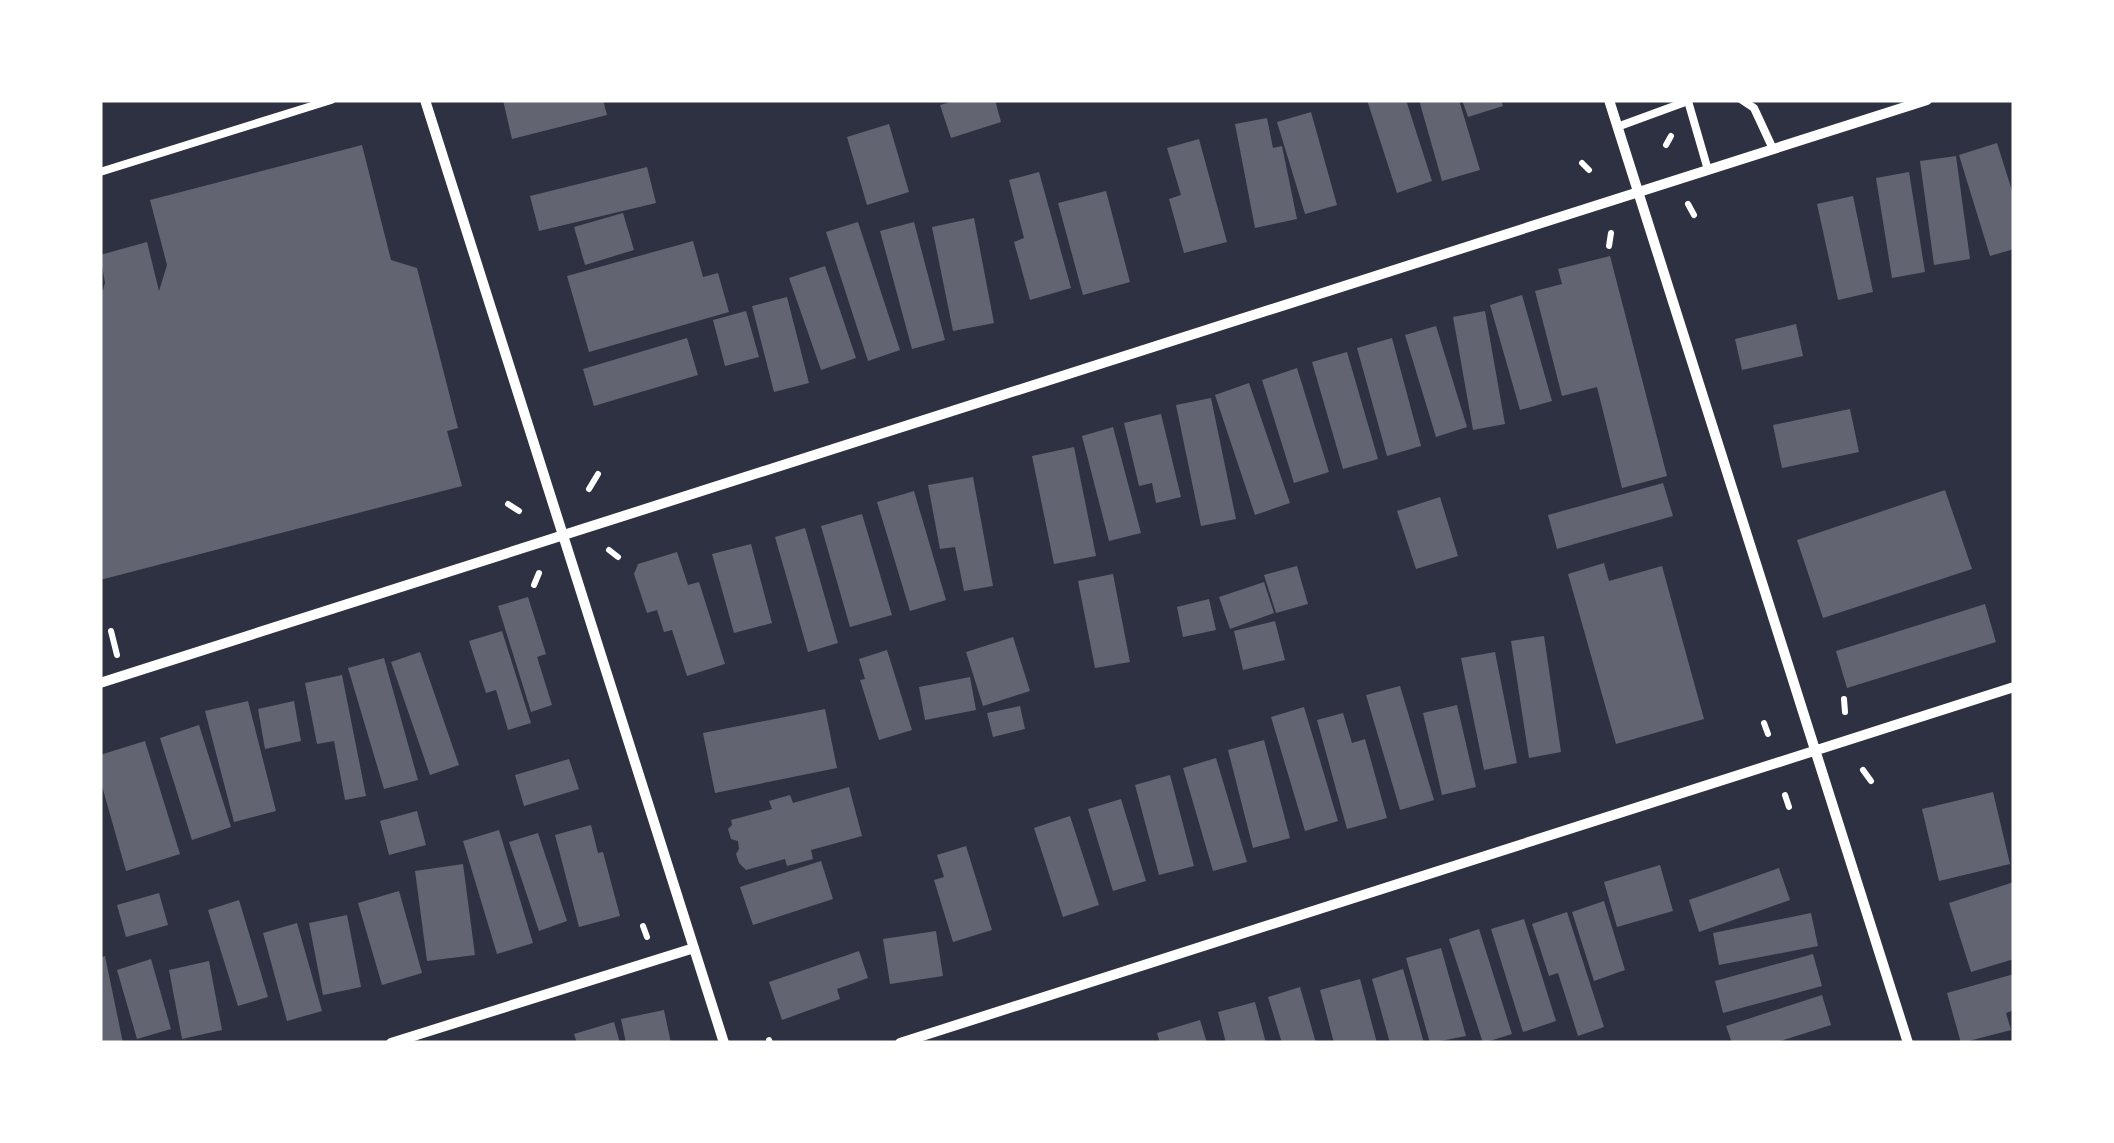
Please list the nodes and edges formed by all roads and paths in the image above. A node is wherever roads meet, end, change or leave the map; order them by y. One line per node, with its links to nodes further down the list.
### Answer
1 (331, 100): 15 (lane)
2 (425, 100): 25 (street)
3 (1608, 100): 8 (street)
4 (1688, 100): 7 (lane); 14 (lane)
5 (1742, 100): 11 (lane)
6 (1926, 100): 11 (street)
7 (1668, 104): 8 (lane)
8 (1617, 127): 16 (street)
9 (1671, 136): 10 (path)
10 (1666, 145)
11 (1773, 149): 14 (street)
12 (1582, 163): 13 (path)
13 (1589, 170)
14 (1708, 170): 16 (street)
15 (100, 172)
16 (1638, 192): 25 (street); 38 (street)
17 (1688, 204): 18 (path)
18 (1694, 215)
19 (1611, 233): 20 (path)
20 (1609, 246)
21 (598, 474): 22 (path)
22 (590, 489)
23 (508, 504): 24 (path)
24 (519, 511)
25 (562, 536): 32 (street); 45 (street)
26 (609, 550): 27 (path)
27 (618, 557)
28 (538, 572): 29 (path)
29 (534, 585)
30 (111, 631): 31 (path)
31 (115, 649)
32 (100, 683)
33 (2014, 687): 38 (street)
34 (1844, 699): 35 (path)
35 (1845, 712)
36 (1764, 723): 37 (path)
37 (1768, 734)
38 (1816, 750): 48 (street); 49 (street)
39 (1863, 770): 40 (path)
40 (1871, 781)
41 (1785, 795): 42 (path)
42 (1789, 807)
43 (643, 926): 44 (path)
44 (647, 937)
45 (694, 948): 46 (street); 47 (street)
46 (391, 1043)
47 (724, 1043)
48 (900, 1043)
49 (1908, 1043)

